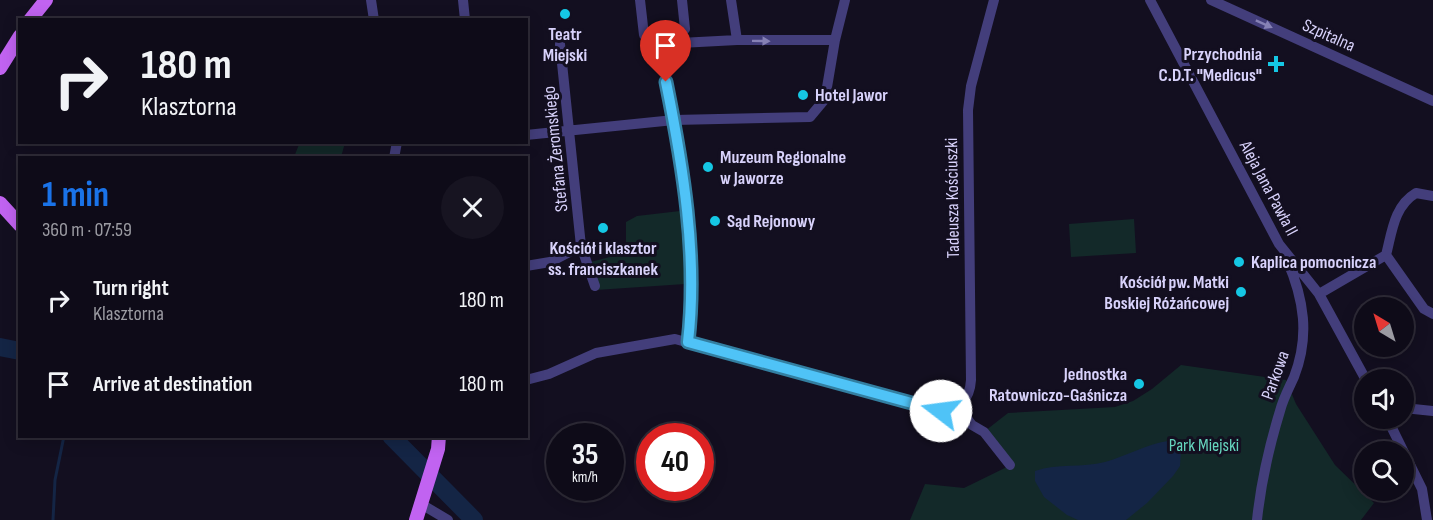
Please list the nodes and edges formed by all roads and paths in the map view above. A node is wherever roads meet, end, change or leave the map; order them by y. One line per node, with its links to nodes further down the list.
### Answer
1 (38, 0): 12 (main road)
2 (46, 0): 13 (main road)
3 (371, 0): 14 (street)
4 (463, 0): 15 (street)
5 (640, 0): 21 (street)
6 (682, 0): 16 (street)
7 (731, 0): 18 (street)
8 (845, 0): 19 (street)
9 (994, 0): 40 (street, Tadeusza Kościuszki)
10 (1211, 0): 23 (street, Szpitalna, one-way to 23)
11 (1154, 2): 30 (street, Aleja Jana Pawła II)
12 (31, 18)
13 (32, 18)
14 (374, 18)
15 (465, 18)
16 (685, 29)
17 (18, 39): 22 (main road)
18 (737, 40): 19 (street, one-way to 19); 21 (street)
19 (835, 40): 24 (street)
20 (560, 44): 25 (street, Stefana Żeromskiego)
21 (661, 44): 24 (street)
22 (0, 68)
23 (1433, 100)
24 (674, 120): 25 (street); 37 (street)
25 (571, 130): 26 (street); 31 (street, Stefana Żeromskiego)
26 (528, 135)
27 (1433, 196): 32 (street)
28 (0, 203): 29 (main road)
29 (18, 223)
30 (1279, 244): 35 (street, Aleja Jana Pawła II); 49 (street, Parkowa)
31 (581, 246): 33 (street); 34 (street, Stefana Żeromskiego)
32 (1386, 255): 35 (street); 36 (street)
33 (528, 266)
34 (595, 286)
35 (1319, 294): 38 (street, Aleja Jana Pawła II)
36 (1433, 314)
37 (688, 342): 39 (street); 40 (street)
38 (1360, 369)
39 (528, 380)
40 (962, 403): 45 (street)
41 (1414, 409): 42 (street)
42 (1433, 411)
43 (1393, 429): 50 (street)
44 (439, 443): 46 (main road)
45 (1010, 465)
46 (422, 501): 47 (main road); 48 (street)
47 (416, 520)
48 (448, 520)
49 (1257, 520)
50 (1427, 520)

